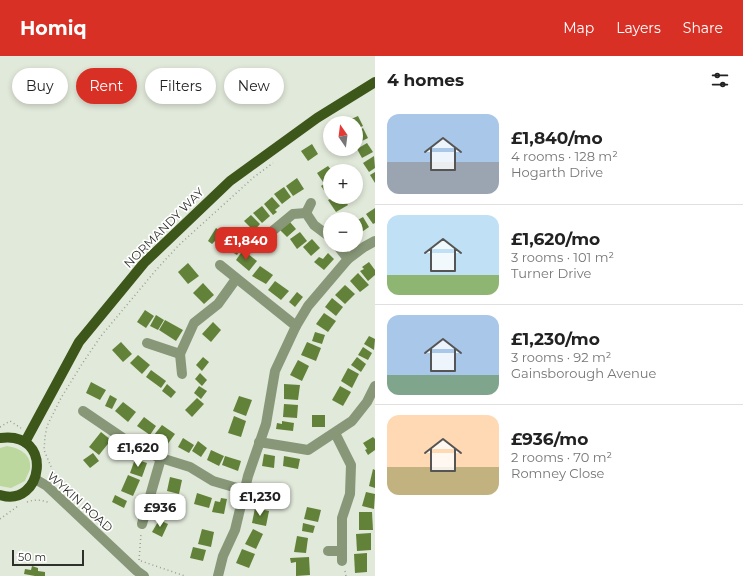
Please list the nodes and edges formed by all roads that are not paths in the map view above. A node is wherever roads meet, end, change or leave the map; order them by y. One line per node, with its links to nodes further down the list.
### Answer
1 (375, 82): 19 (main road, NORMANDY WAY)
2 (311, 203): 3 (street)
3 (306, 213): 4 (street); 5 (street)
4 (323, 232)
5 (270, 233)
6 (375, 241): 8 (street)
7 (342, 252): 8 (street)
8 (348, 260): 11 (street)
9 (220, 265): 10 (street)
10 (236, 279): 11 (street); 13 (street)
11 (296, 326): 20 (street)
12 (147, 343): 13 (street)
13 (180, 354): 14 (street)
14 (182, 374)
15 (375, 386): 17 (street)
16 (83, 411): 21 (street)
17 (335, 433): 20 (street); 27 (street)
18 (0, 438): 19 (main road)
19 (25, 442): 22 (main road)
20 (260, 442): 23 (street)
21 (161, 458): 23 (street); 25 (street)
22 (35, 479): 24 (main road); 29 (street, WYKIN ROAD)
23 (244, 490): 30 (street)
24 (0, 495)
25 (142, 524)
26 (328, 551): 27 (street)
27 (342, 551): 28 (street)
28 (342, 561)
29 (144, 576)
30 (218, 576)

